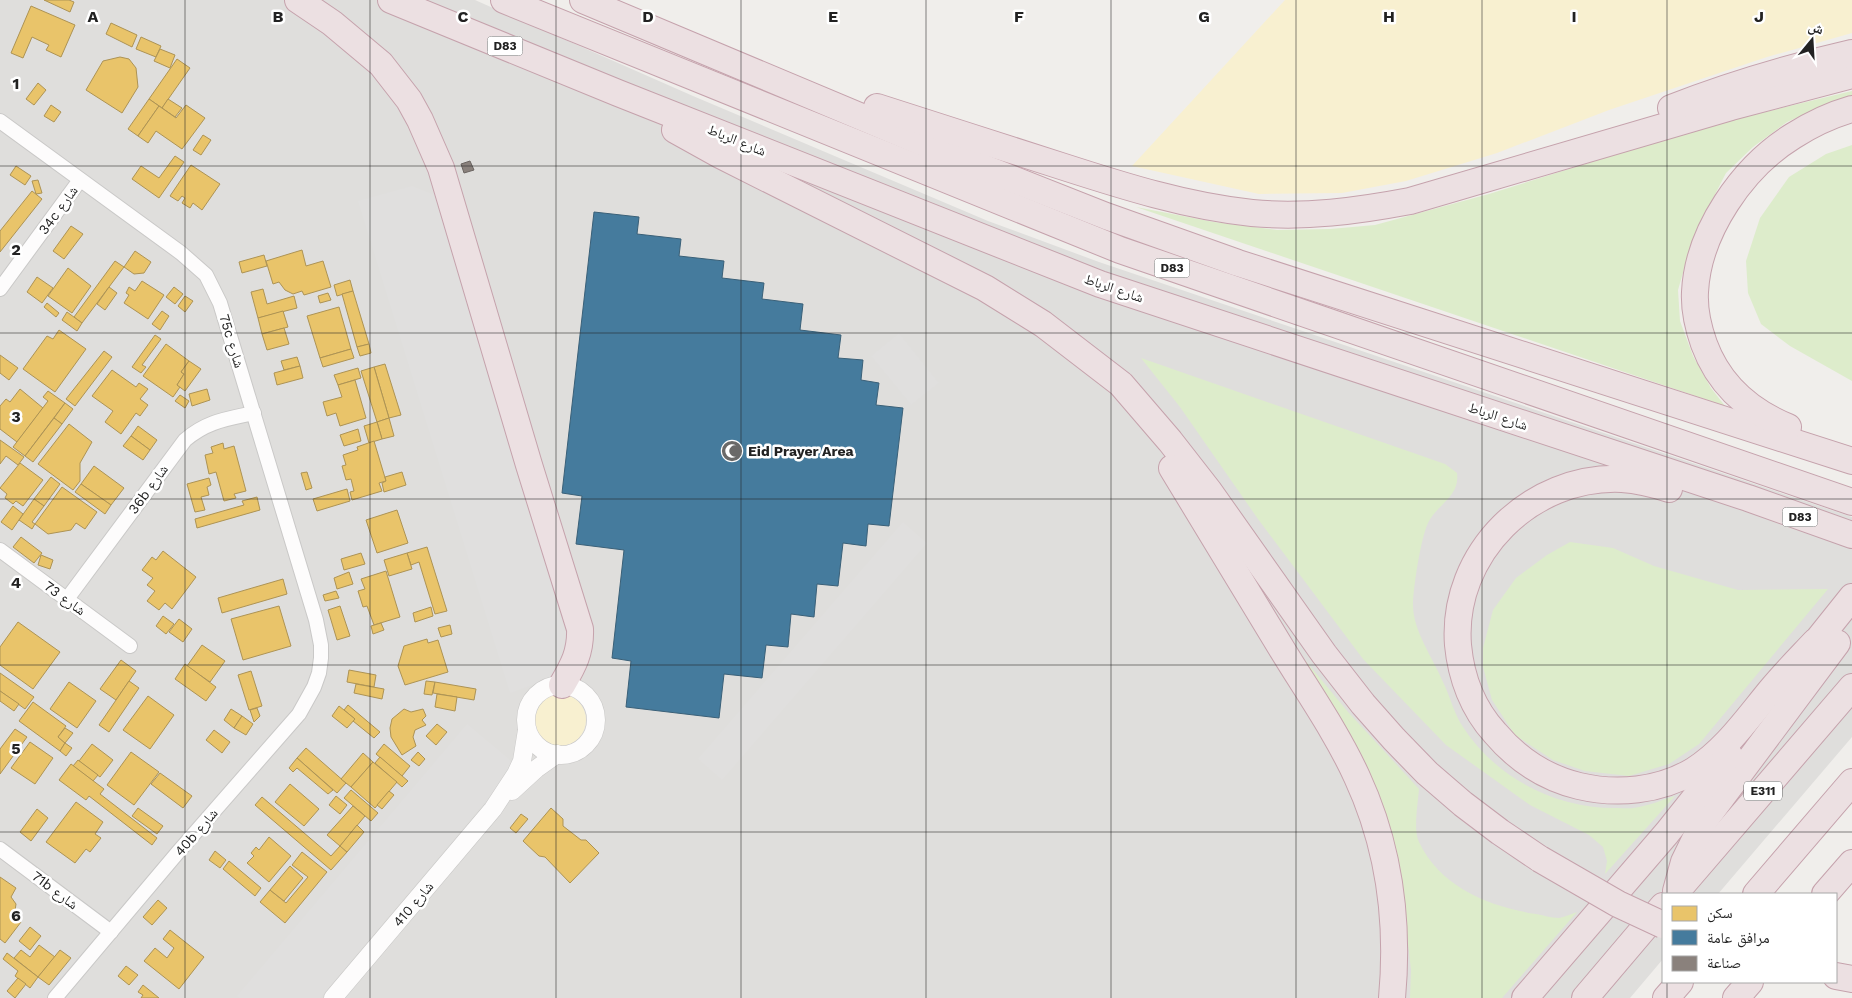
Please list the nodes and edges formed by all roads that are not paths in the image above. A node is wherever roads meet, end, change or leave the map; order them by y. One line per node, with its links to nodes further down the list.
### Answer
1 (298, 0): 28 (highway)
2 (391, 0): 8 (highway, شارع الرباط / D83)
3 (504, 0): 19 (highway, D83)
4 (584, 0): 6 (highway)
5 (1852, 53): 11 (highway)
6 (720, 57): 11 (highway); 17 (highway)
7 (1852, 75): 11 (highway)
8 (618, 93): 14 (highway); 18 (highway, شارع الرباط / D83)
9 (1852, 109): 16 (highway)
10 (0, 121): 12 (street, 75c شارع)
11 (1517, 170)
12 (80, 180): 13 (street, 34c شارع); 15 (street, 75c شارع)
13 (0, 289)
14 (1121, 384): 41 (highway, bridge); 47 (highway)
15 (254, 413): 23 (street, 36b شارع); 27 (street, 75c شارع)
16 (1852, 450)
17 (1852, 461)
18 (1748, 498): 20 (highway, شارع الرباط / D83); 25 (highway)
19 (1852, 502)
20 (1852, 535)
21 (0, 550): 23 (street, شارع 73)
22 (1852, 597): 25 (highway)
23 (67, 599): 26 (street, شارع 73)
24 (1852, 622): 36 (highway)
25 (1815, 642): 48 (highway)
26 (130, 646)
27 (321, 658): 42 (street, 40b شارع)
28 (562, 685): 30 (street); 31 (street)
29 (1852, 687): 37 (highway, E311)
30 (527, 730): 31 (street); 33 (street, شارع 410)
31 (557, 754): 33 (street, شارع 410)
32 (1852, 782): 38 (highway)
33 (493, 809): 46 (street, شارع 410)
34 (0, 849): 42 (street, 71b شارع)
35 (1852, 863): 39 (highway)
36 (1673, 893)
37 (1674, 893)
38 (1757, 893)
39 (1826, 893)
40 (1662, 908): 49 (highway, E311)
41 (1662, 925)
42 (111, 932): 45 (street, 40b شارع)
43 (1679, 983): 50 (highway)
44 (1749, 983): 51 (highway)
45 (55, 998)
46 (332, 998)
47 (1392, 998)
48 (1525, 998)
49 (1585, 998)
50 (1666, 998)
51 (1736, 998)

